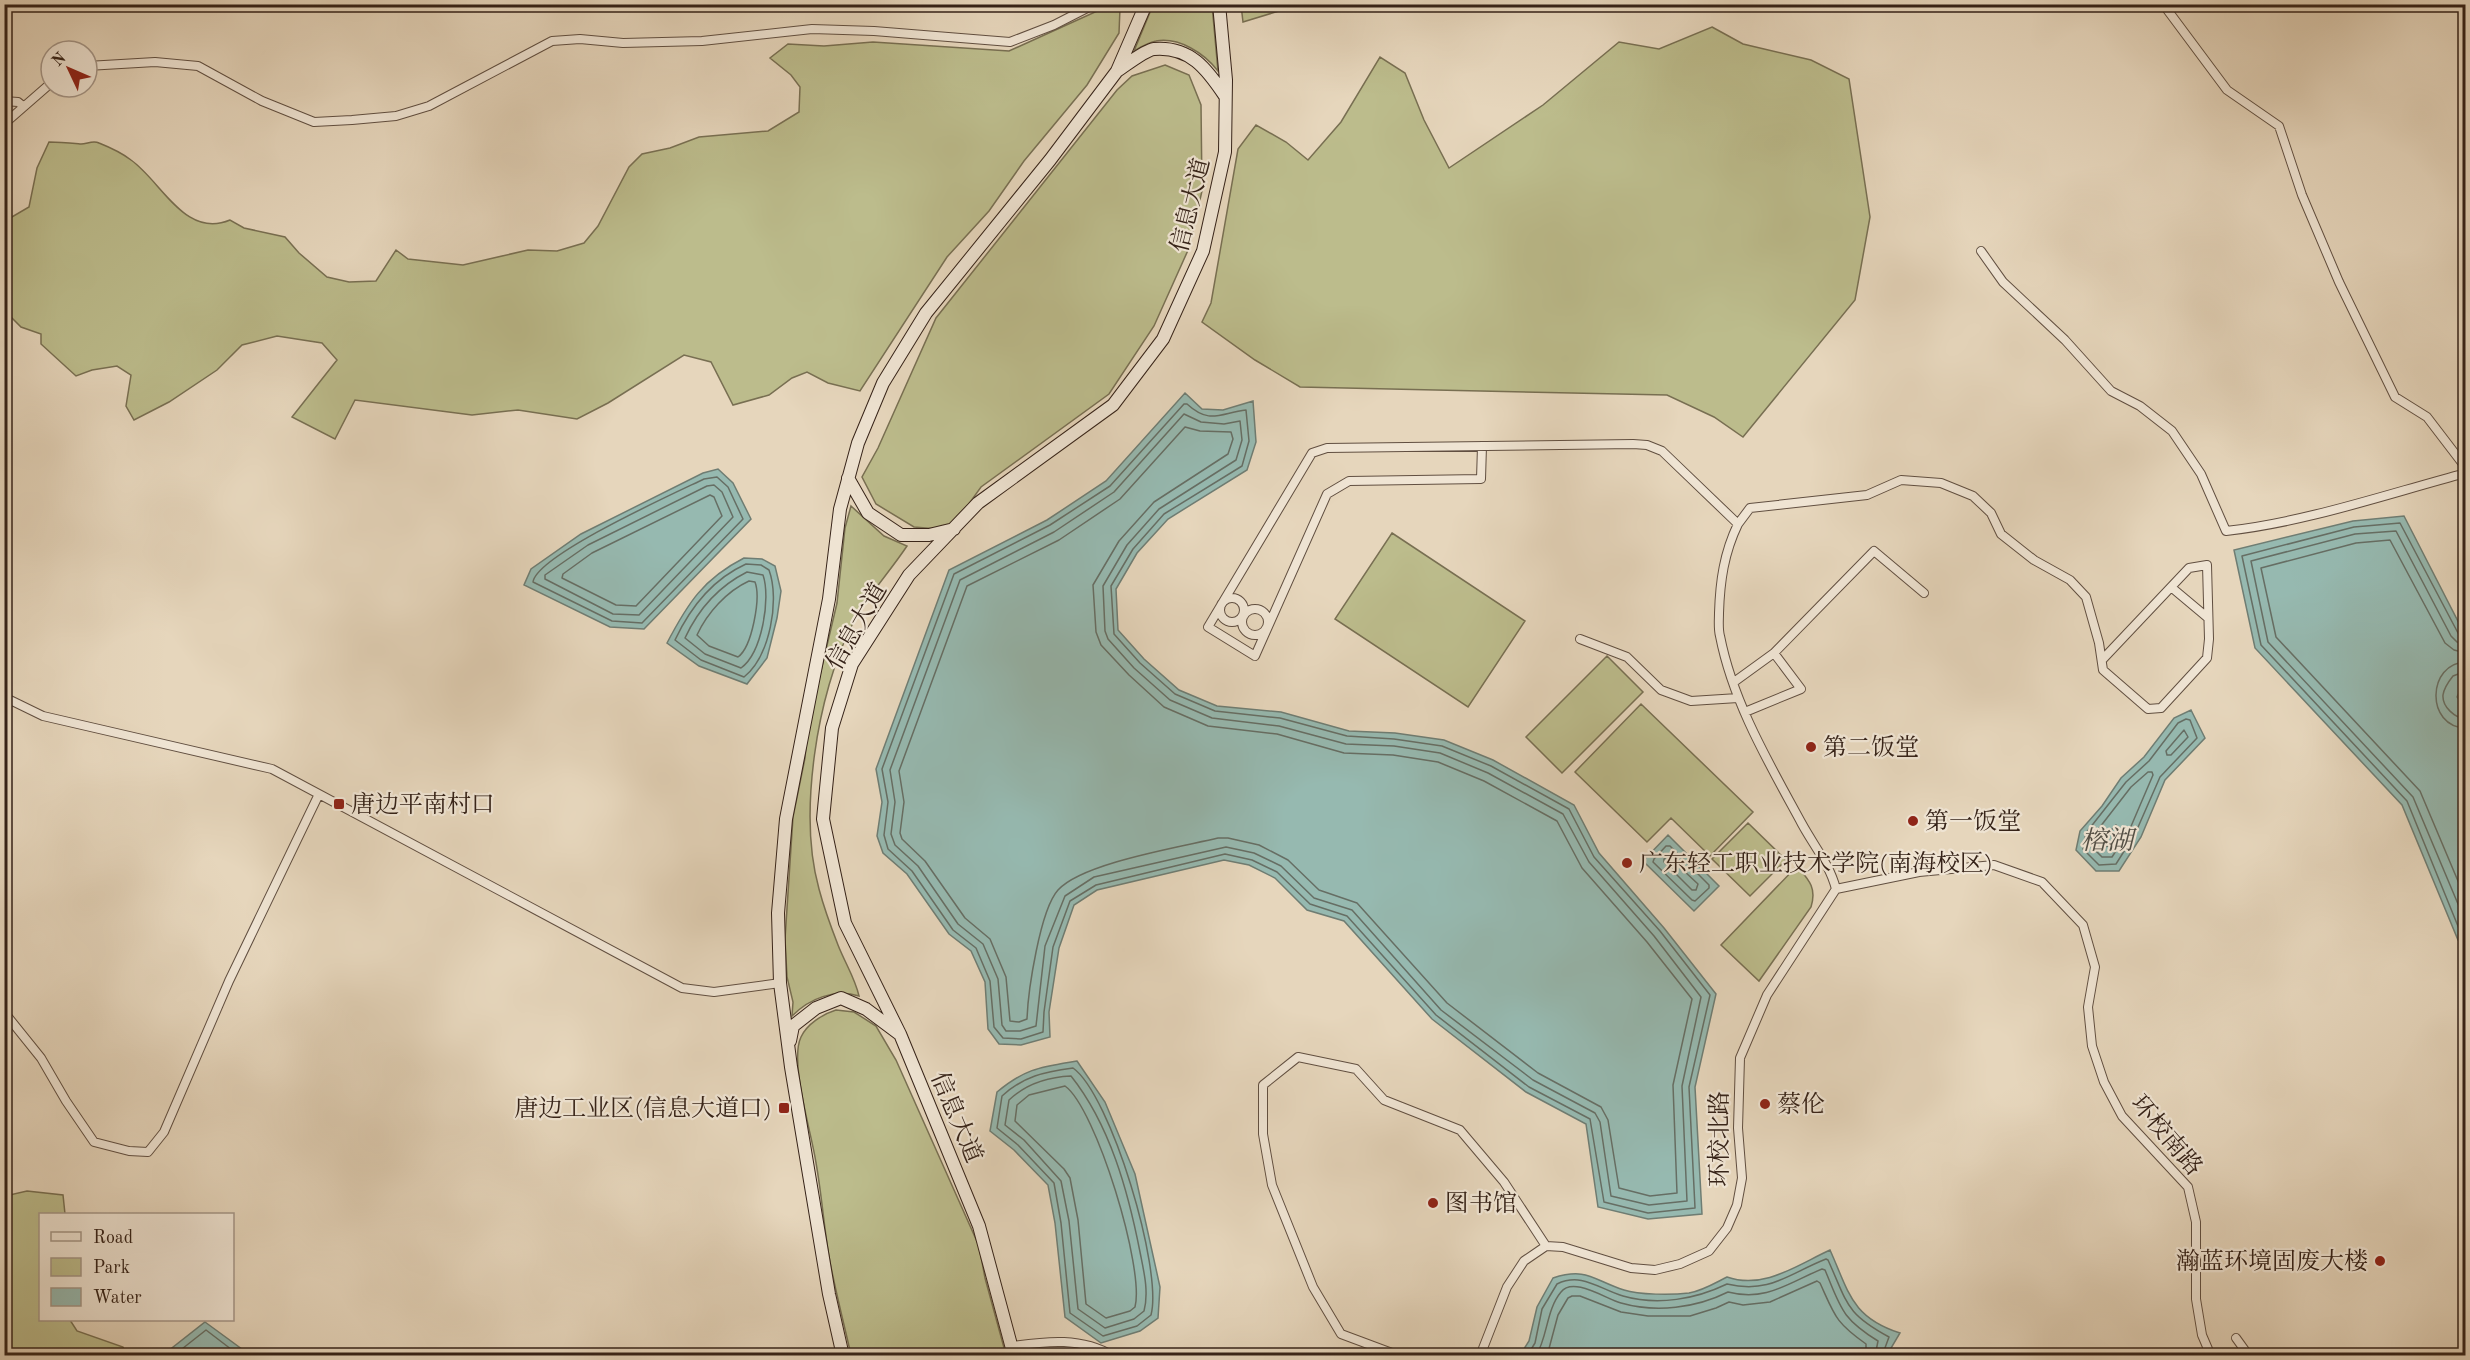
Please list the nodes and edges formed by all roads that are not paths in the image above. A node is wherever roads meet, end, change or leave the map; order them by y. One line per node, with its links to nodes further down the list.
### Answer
1 (1095, 4): 5 (street)
2 (1146, 4): 6 (main road, 信息大道)
3 (1219, 4): 8 (main road, 信息大道)
4 (2163, 4): 14 (street)
5 (99, 65)
6 (1117, 71): 8 (main road); 16 (main road, 信息大道)
7 (39, 93): 10 (street)
8 (1226, 97): 18 (main road, 信息大道)
9 (4, 101): 10 (street)
10 (23, 106): 11 (street)
11 (4, 124)
12 (1981, 251): 15 (street)
13 (1482, 446): 17 (street); 21 (street); 24 (street)
14 (2466, 468)
15 (2466, 473)
16 (848, 478): 18 (main road); 34 (main road, 信息大道)
17 (1738, 524): 27 (street); 28 (street)
18 (954, 529): 36 (main road, 信息大道)
19 (2171, 587): 23 (street); 23 (street); 27 (street)
20 (1924, 594): 26 (street)
21 (1222, 603): 22 (street); 22 (street); 24 (street)
22 (1243, 616): 24 (street); 24 (street)
23 (2208, 618): 27 (street)
24 (1266, 630)
25 (1580, 639): 30 (street)
26 (1774, 653): 28 (street); 31 (street)
27 (2102, 660)
28 (1734, 682): 30 (street)
29 (4, 697): 32 (street)
30 (1738, 698): 31 (street)
31 (1745, 712): 33 (street)
32 (319, 794): 34 (street); 35 (street)
33 (1836, 889): 38 (street, 环校北路); 45 (street, 环校南路)
34 (780, 983): 37 (main road, 信息大道)
35 (4, 1012)
36 (900, 1034): 37 (main road); 40 (main road, 信息大道)
37 (788, 1048): 41 (main road, 信息大道)
38 (1546, 1246): 43 (street); 44 (street)
39 (2236, 1338): 46 (street)
40 (1013, 1351): 42 (street)
41 (843, 1356)
42 (1113, 1356)
43 (1400, 1356)
44 (1480, 1356)
45 (2211, 1356)
46 (2249, 1356)

